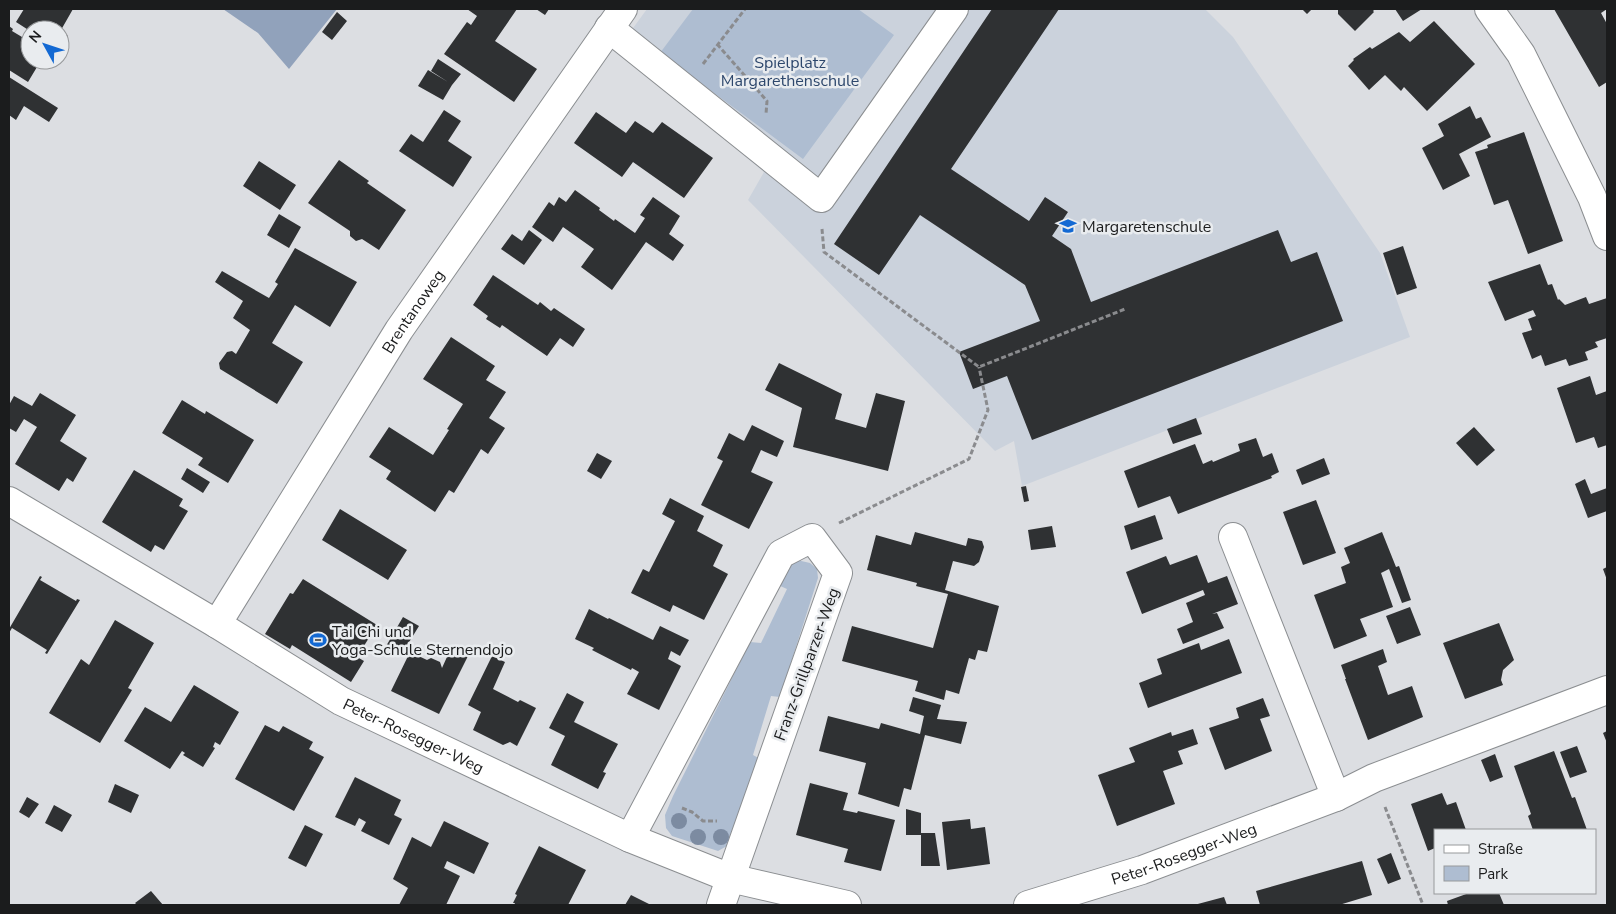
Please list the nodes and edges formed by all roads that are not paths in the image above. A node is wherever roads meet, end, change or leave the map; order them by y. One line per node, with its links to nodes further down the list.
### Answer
1 (954, 9): 3 (street)
2 (1489, 9): 4 (street)
3 (616, 18): 7 (street, Brentanoweg)
4 (1607, 236)
5 (9, 501): 7 (street, Peter-Rosegger-Weg)
6 (1233, 537): 9 (street)
7 (217, 624): 10 (street, Peter-Rosegger-Weg)
8 (1607, 690): 9 (street, Peter-Rosegger-Weg)
9 (1336, 797): 14 (street, Peter-Rosegger-Weg)
10 (630, 838): 11 (street, Peter-Rosegger-Weg); 11 (street, Franz-Grillparzer-Weg)
11 (730, 878): 12 (street, Franz-Grillparzer-Weg); 13 (street, Peter-Rosegger-Weg)
12 (721, 905)
13 (847, 905)
14 (1028, 905)

